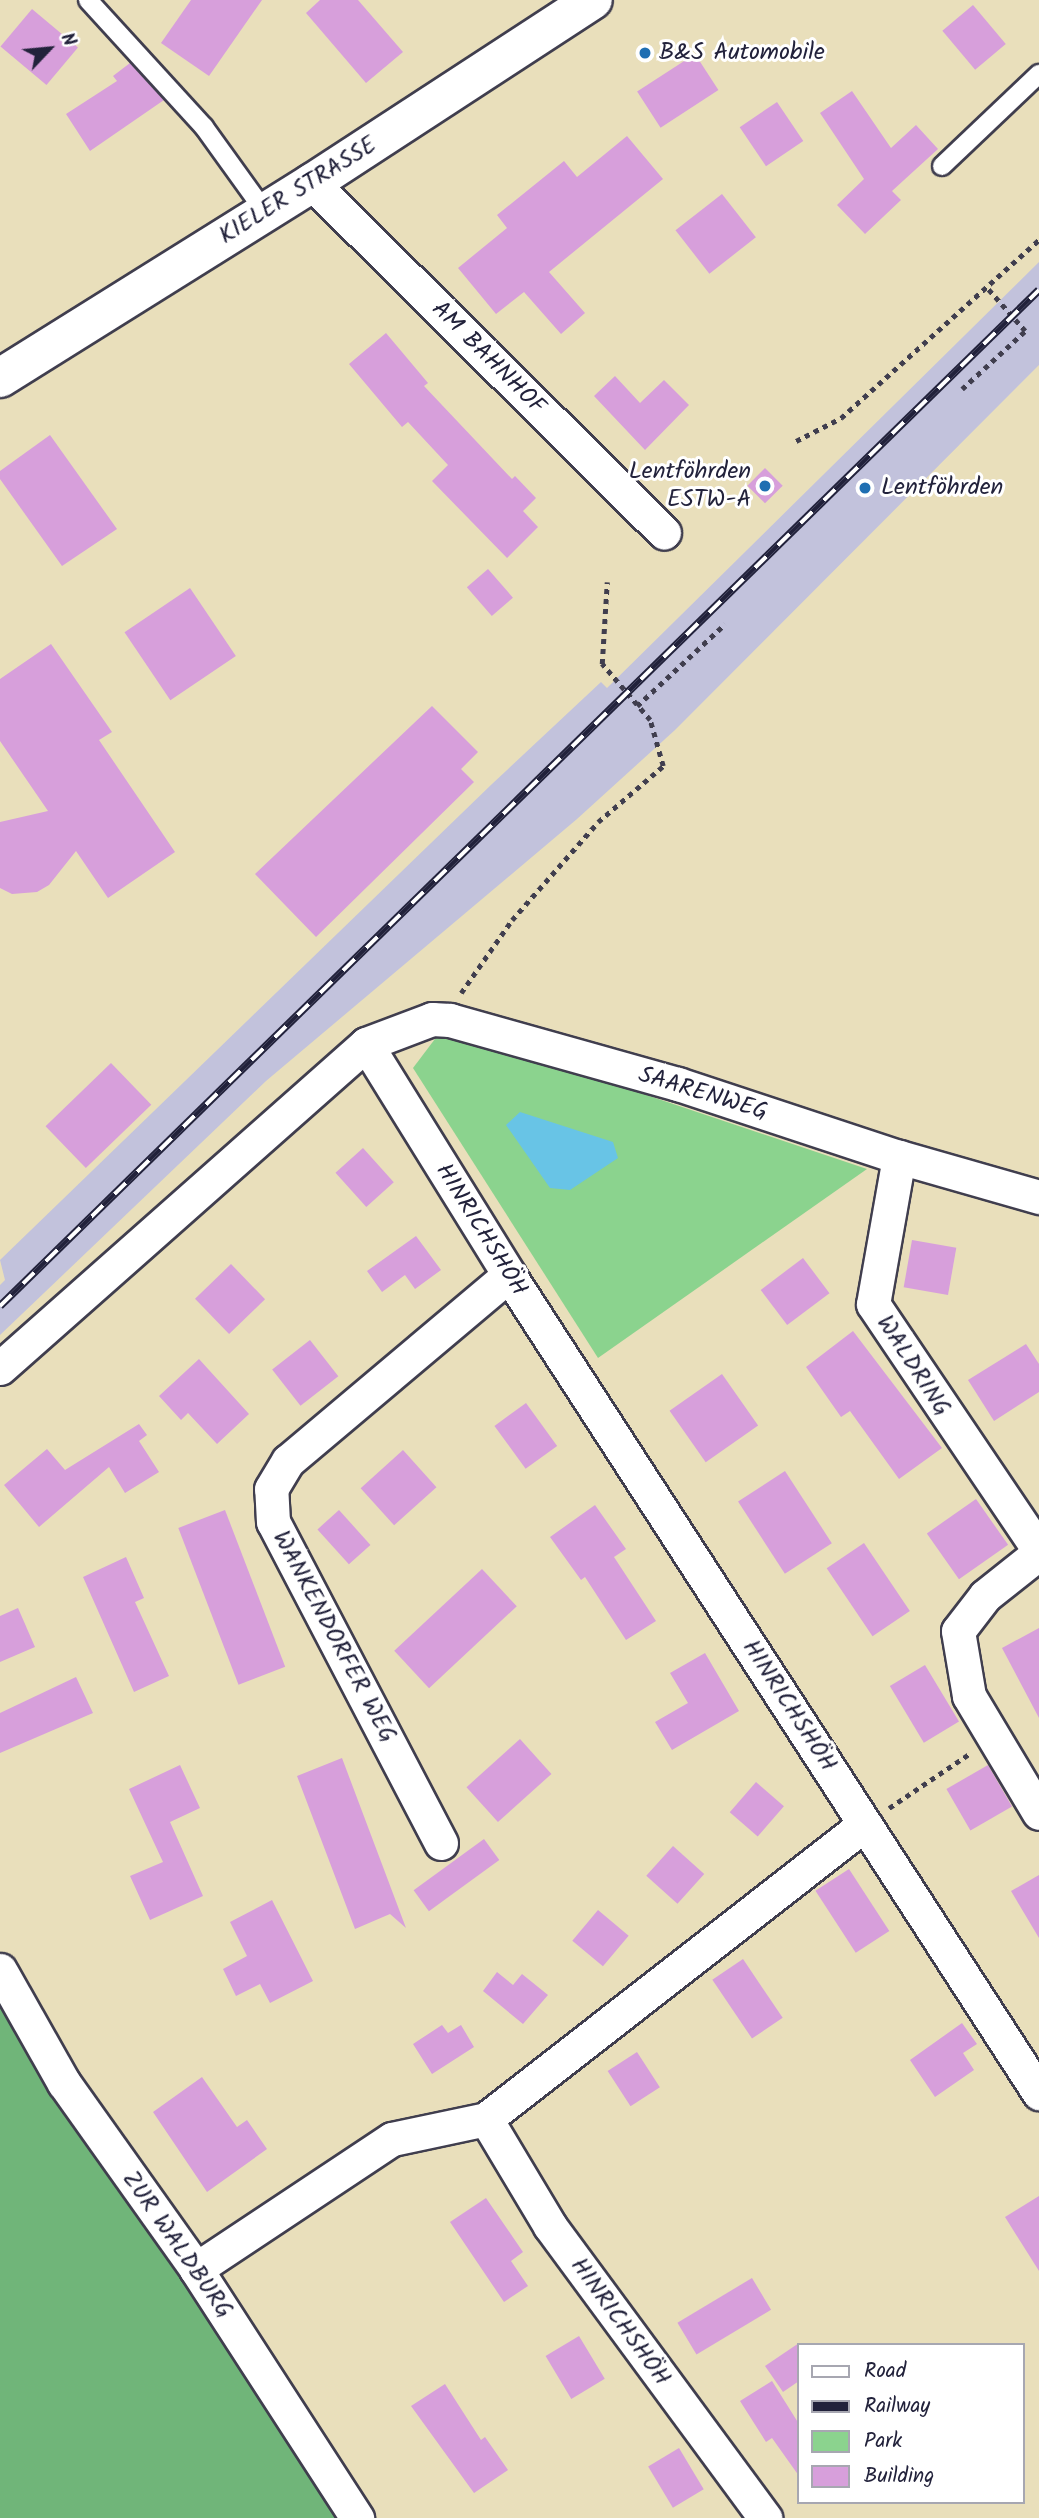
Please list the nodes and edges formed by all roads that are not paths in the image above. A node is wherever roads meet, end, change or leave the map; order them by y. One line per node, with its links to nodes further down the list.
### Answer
1 (88, 0): 6 (lane)
2 (593, 0): 5 (main road, KIELER STRASSE)
3 (1039, 74): 4 (lane)
4 (942, 166)
5 (312, 183): 6 (main road, KIELER STRASSE); 8 (street, AM BAHNHOF)
6 (265, 212): 7 (main road, KIELER STRASSE)
7 (0, 378)
8 (664, 533)
9 (366, 1044): 10 (street, SAARENWEG); 12 (street, HINRICHSHÖH); 13 (street)
10 (899, 1157): 11 (street, SAARENWEG); 14 (street, WALDRING)
11 (1039, 1197)
12 (509, 1275): 16 (street, HINRICHSHÖH); 17 (street, WANKENDORFER WEG)
13 (0, 1368)
14 (1039, 1552): 15 (street, WALDRING)
15 (1039, 1813)
16 (865, 1824): 19 (street, HINRICHSHÖH); 20 (street)
17 (441, 1843)
18 (0, 1970): 21 (street, ZUR WALDBURG)
19 (1039, 2093)
20 (486, 2119): 21 (street); 23 (street, HINRICHSHÖH)
21 (196, 2269): 22 (street, ZUR WALDBURG)
22 (357, 2518)
23 (765, 2518)

